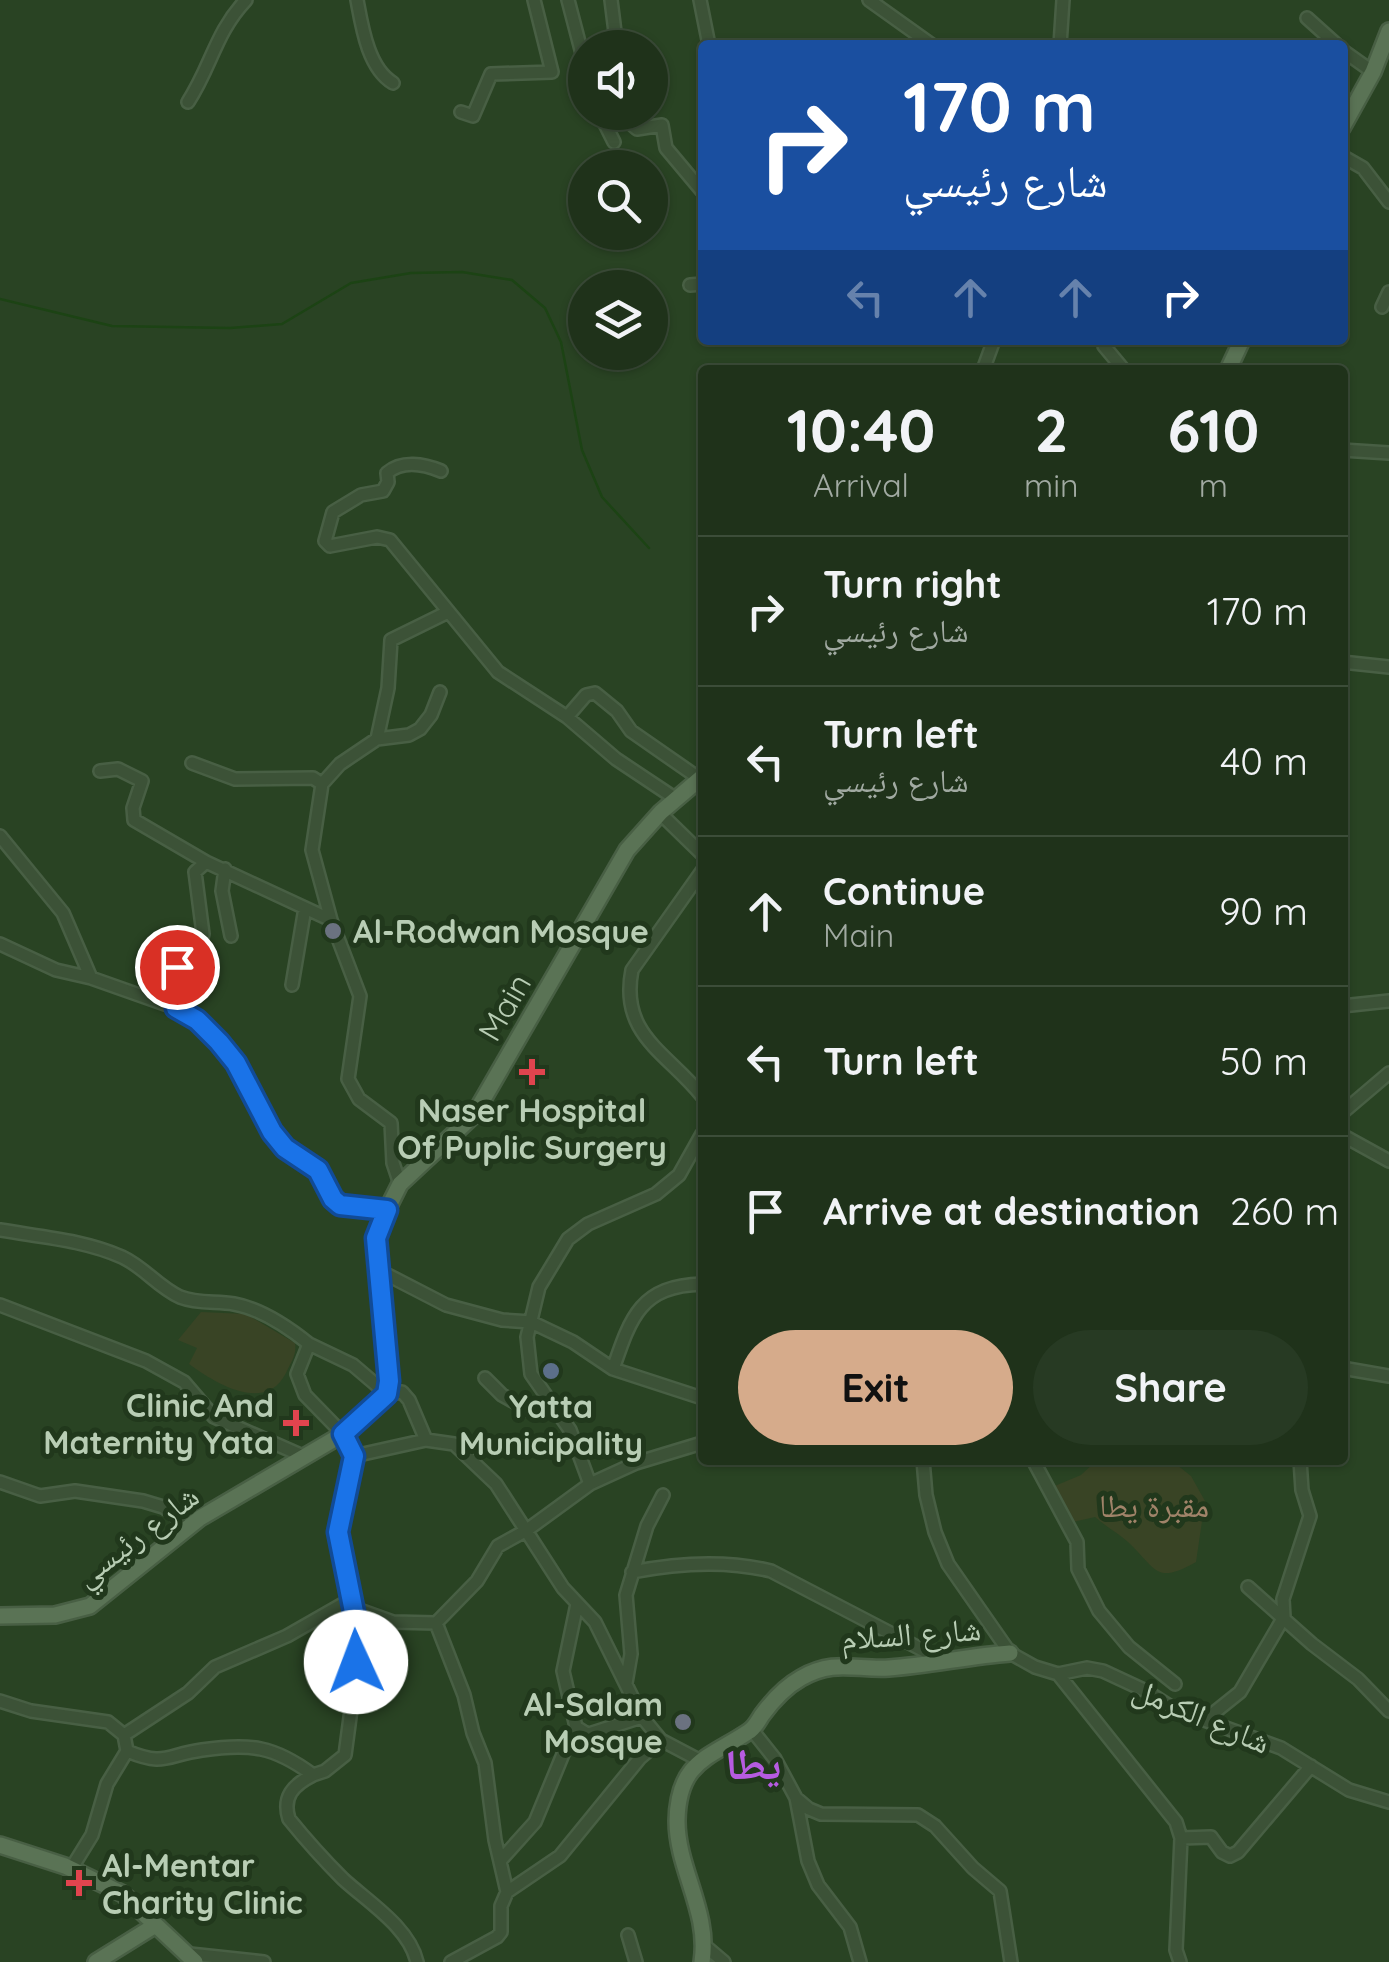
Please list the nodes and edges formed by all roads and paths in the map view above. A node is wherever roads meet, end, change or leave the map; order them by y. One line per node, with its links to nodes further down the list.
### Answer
1 (246, 0): 20 (street)
2 (356, 0): 19 (street)
3 (534, 0): 21 (street)
4 (568, 0): 10 (street)
5 (611, 0): 11 (street)
6 (700, 0): 13 (street)
7 (870, 0): 14 (street)
8 (1063, 0): 15 (street)
9 (1307, 18): 16 (street)
10 (576, 30)
11 (615, 30)
12 (1389, 31): 18 (main road)
13 (708, 40)
14 (925, 40)
15 (1060, 40)
16 (1332, 40)
17 (1348, 53): 18 (street)
18 (1373, 72): 22 (main road)
19 (394, 83)
20 (188, 102)
21 (461, 112)
22 (1348, 115)
23 (608, 130): 25 (street)
24 (663, 130): 27 (street)
25 (614, 142)
26 (1348, 160): 28 (street)
27 (698, 186)
28 (1389, 202)
29 (1389, 292): 30 (street)
30 (1382, 307)
31 (1104, 346): 32 (street)
32 (1120, 365)
33 (1348, 450): 34 (street)
34 (1389, 453)
35 (441, 471): 36 (street)
36 (448, 612): 40 (street); 41 (street)
37 (1348, 663): 38 (street)
38 (1389, 667)
39 (440, 692): 41 (street)
40 (567, 717): 44 (street); 47 (street)
41 (377, 738): 46 (street)
42 (192, 763): 46 (street)
43 (100, 771): 51 (street)
44 (698, 776)
45 (698, 781): 47 (main road, Main)
46 (322, 784): 55 (street)
47 (676, 799): 48 (main road, Main)
48 (660, 813): 50 (street); 69 (main road, Main)
49 (0, 836): 58 (street)
50 (698, 850)
51 (206, 862): 52 (street); 62 (street)
52 (226, 868): 54 (street); 56 (street)
53 (698, 877): 64 (street)
54 (305, 908): 55 (street); 59 (street)
55 (332, 920): 69 (street)
56 (231, 936)
57 (0, 944): 58 (street)
58 (91, 978): 62 (street)
59 (292, 985)
60 (1389, 1001): 61 (street)
61 (1348, 1005)
62 (176, 1008): 70 (street)
63 (1389, 1073): 65 (street)
64 (698, 1092)
65 (1348, 1108)
66 (1348, 1139): 68 (street)
67 (698, 1141): 75 (street)
68 (1389, 1160)
69 (400, 1184): 70 (main road, Main)
70 (387, 1210): 72 (main road, Main)
71 (0, 1230): 76 (street)
72 (378, 1270): 75 (street); 81 (main road)
73 (698, 1285): 77 (street)
74 (0, 1305): 87 (street)
75 (532, 1322): 77 (street); 83 (street)
76 (309, 1344): 81 (street); 84 (street)
77 (613, 1368): 82 (street)
78 (1348, 1369): 79 (street)
79 (1389, 1376)
80 (485, 1378): 83 (street)
81 (387, 1394): 84 (main road, شارع رئيسي); 85 (street)
82 (698, 1397)
83 (555, 1409): 93 (street)
84 (343, 1434): 87 (main road, شارع رئيسي); 88 (street)
85 (426, 1440): 88 (street); 96 (street)
86 (698, 1444): 93 (street)
87 (303, 1456): 95 (main road, شارع رئيسي)
88 (354, 1456): 99 (street)
89 (923, 1465): 104 (street)
90 (1036, 1465): 108 (street)
91 (1300, 1465): 102 (street)
92 (0, 1482): 95 (street)
93 (590, 1484): 96 (street)
94 (664, 1496): 97 (street)
95 (185, 1530): 101 (main road, شارع رئيسي)
96 (527, 1530): 100 (street); 103 (street)
97 (632, 1572): 105 (street); 107 (street)
98 (1248, 1588): 102 (street)
99 (352, 1604): 103 (street); 115 (street); 120 (street)
100 (577, 1604): 107 (street); 114 (street)
101 (0, 1616)
102 (1284, 1618): 110 (street); 112 (street)
103 (436, 1623): 125 (street)
104 (1010, 1653): 105 (main road, شارع السلام); 106 (street, شارع الكرمل)
105 (942, 1660): 113 (main road, شارع السلام)
106 (1058, 1674): 112 (street, شارع الكرمل); 123 (street)
107 (626, 1682): 111 (street)
108 (1174, 1684)
109 (0, 1701): 115 (street)
110 (1389, 1711)
111 (642, 1717): 114 (street); 116 (street)
112 (1206, 1720): 119 (street, شارع الكرمل)
113 (752, 1730): 118 (main road, شارع السلام); 121 (street)
114 (587, 1734): 125 (street)
115 (124, 1735): 117 (street)
116 (662, 1740): 118 (street); 127 (street)
117 (127, 1751): 120 (street); 126 (street)
118 (699, 1760): 130 (main road)
119 (1311, 1766): 122 (street, شارع الكرمل); 123 (street)
120 (312, 1775): 135 (street)
121 (796, 1798): 140 (street); 141 (street)
122 (1389, 1802)
123 (1181, 1838): 142 (street)
124 (0, 1846): 126 (main road)
125 (500, 1861): 127 (street)
126 (71, 1869): 128 (main road)
127 (507, 1892): 136 (street)
128 (154, 1926): 131 (main road); 132 (main road)
129 (628, 1934): 137 (street)
130 (704, 1944): 138 (main road); 139 (street)
131 (193, 1958): 133 (main road); 134 (street)
132 (96, 1962)
133 (209, 1962)
134 (264, 1962)
135 (417, 1962)
136 (451, 1962)
137 (636, 1962)
138 (702, 1962)
139 (724, 1962)
140 (860, 1962)
141 (1011, 1962)
142 (1180, 1962)

